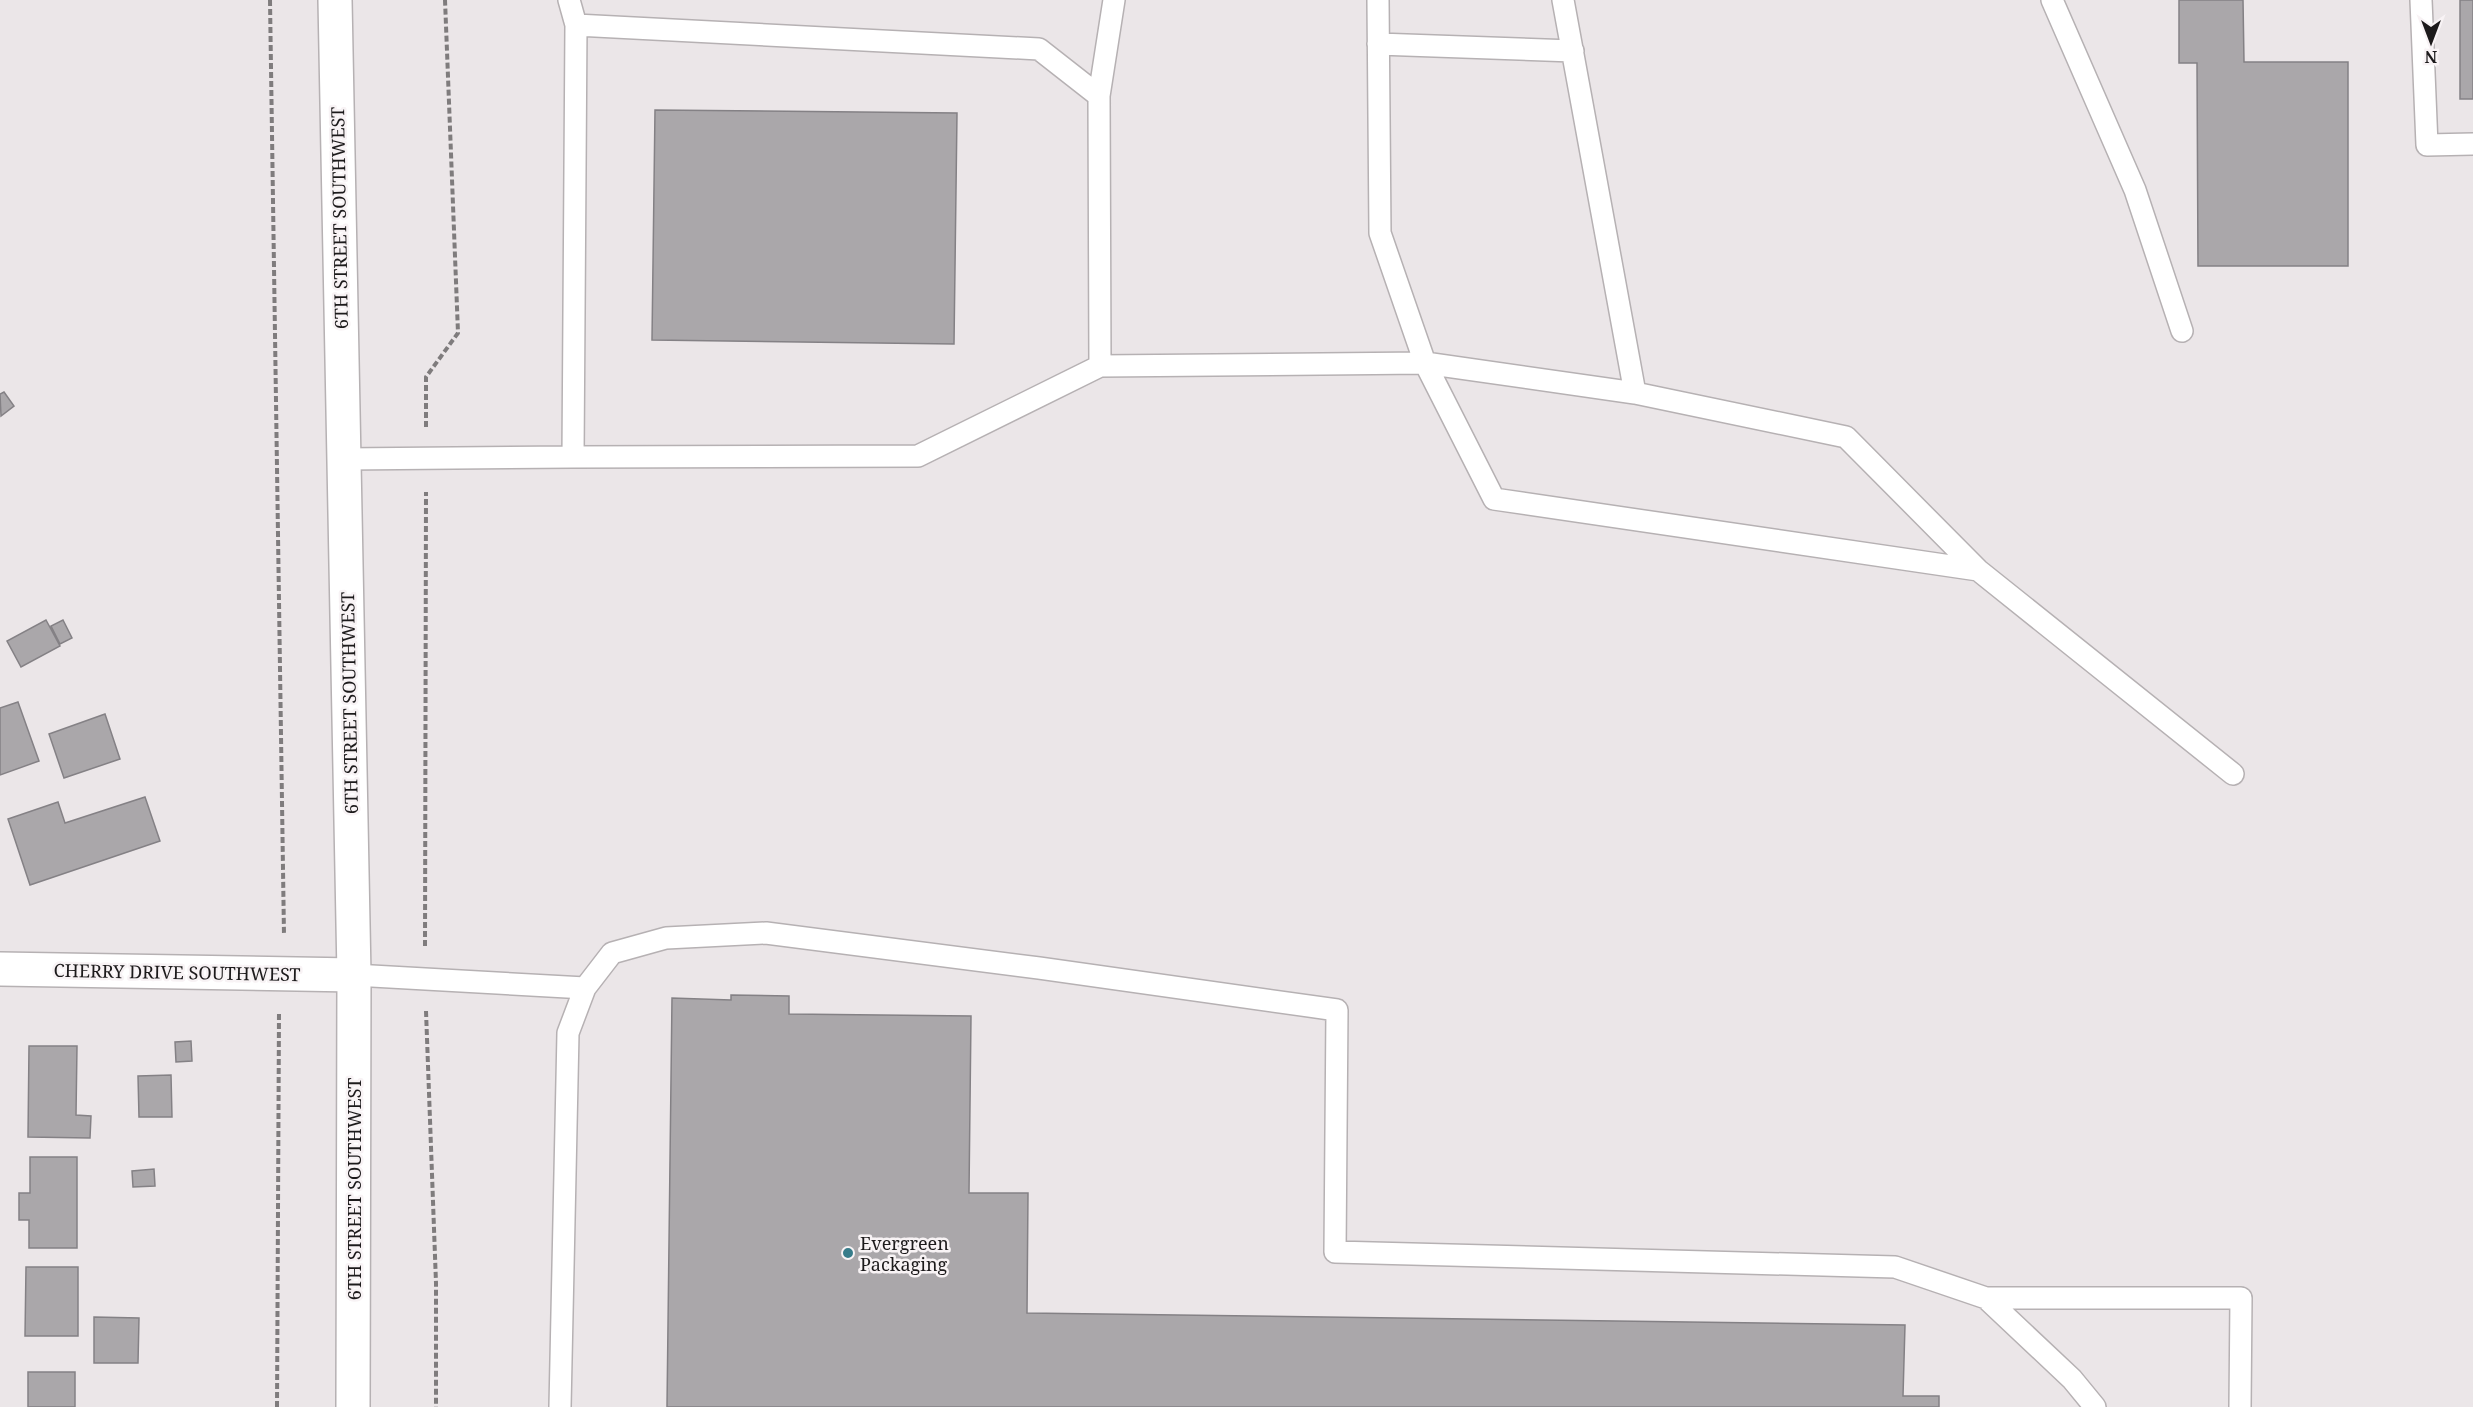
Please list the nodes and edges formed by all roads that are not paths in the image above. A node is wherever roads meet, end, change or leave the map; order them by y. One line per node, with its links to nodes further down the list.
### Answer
1 (335, 0): 18 (main road, 6TH STREET SOUTHWEST)
2 (569, 0): 8 (lane)
3 (1114, 0): 11 (lane)
4 (1378, 0): 9 (lane)
5 (1563, 0): 10 (lane)
6 (2052, 0): 13 (lane)
7 (2421, 0): 12 (lane)
8 (576, 26): 11 (lane); 17 (lane)
9 (1378, 44): 10 (lane); 14 (lane)
10 (1573, 51): 16 (lane)
11 (1099, 96): 15 (lane)
12 (2473, 144)
13 (2182, 331)
14 (1425, 363): 15 (lane); 16 (lane); 19 (lane)
15 (1100, 366): 17 (lane)
16 (1635, 393): 19 (lane)
17 (573, 457): 18 (lane)
18 (344, 459): 22 (main road, 6TH STREET SOUTHWEST)
19 (1978, 570): 20 (lane)
20 (2233, 774)
21 (0, 969): 22 (main road, CHERRY DRIVE SOUTHWEST)
22 (354, 975): 23 (lane); 25 (main road, 6TH STREET SOUTHWEST)
23 (585, 988): 24 (lane); 26 (lane)
24 (1986, 1299): 27 (lane); 28 (lane)
25 (353, 1407)
26 (560, 1407)
27 (2095, 1407)
28 (2240, 1407)

